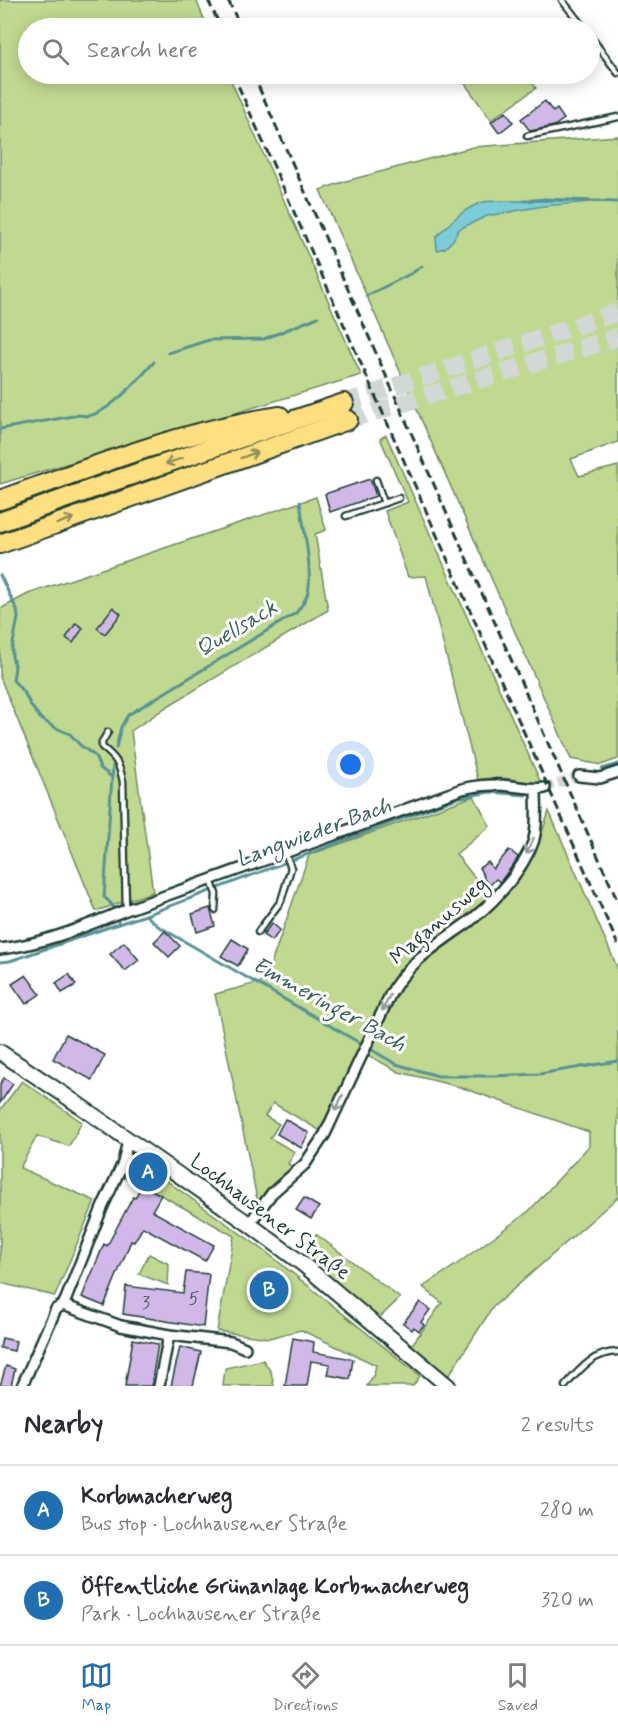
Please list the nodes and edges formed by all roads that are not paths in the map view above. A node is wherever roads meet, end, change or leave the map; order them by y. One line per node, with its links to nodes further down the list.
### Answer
1 (562, 0): 2 (lane)
2 (576, 18)
3 (600, 49): 4 (lane)
4 (618, 73)
5 (618, 117): 6 (lane)
6 (527, 136)
7 (340, 410): 10 (highway); 13 (highway, one-way to 13); 14 (highway, one-way to 7)
8 (376, 480): 11 (lane)
9 (399, 498): 11 (lane)
10 (0, 500)
11 (384, 503): 12 (lane)
12 (346, 516)
13 (1, 521)
14 (5, 542)
15 (108, 732): 21 (lane)
16 (618, 772): 17 (street)
17 (579, 776)
18 (286, 855): 19 (street); 22 (lane); 26 (street, Maganusweg, one-way to 26)
19 (212, 882): 20 (lane); 21 (street)
20 (215, 910)
21 (119, 912): 23 (street)
22 (258, 932)
23 (0, 949)
24 (0, 1052): 25 (main road, Lochhausener Straße)
25 (128, 1140): 26 (main road, Lochhausener Straße); 27 (street)
26 (249, 1224): 33 (main road, Lochhausener Straße)
27 (63, 1305): 28 (street); 31 (street)
28 (169, 1335): 29 (street); 32 (street)
29 (245, 1348)
30 (618, 1352): 34 (lane)
31 (22, 1386)
32 (159, 1386)
33 (448, 1386)
34 (566, 1386)

